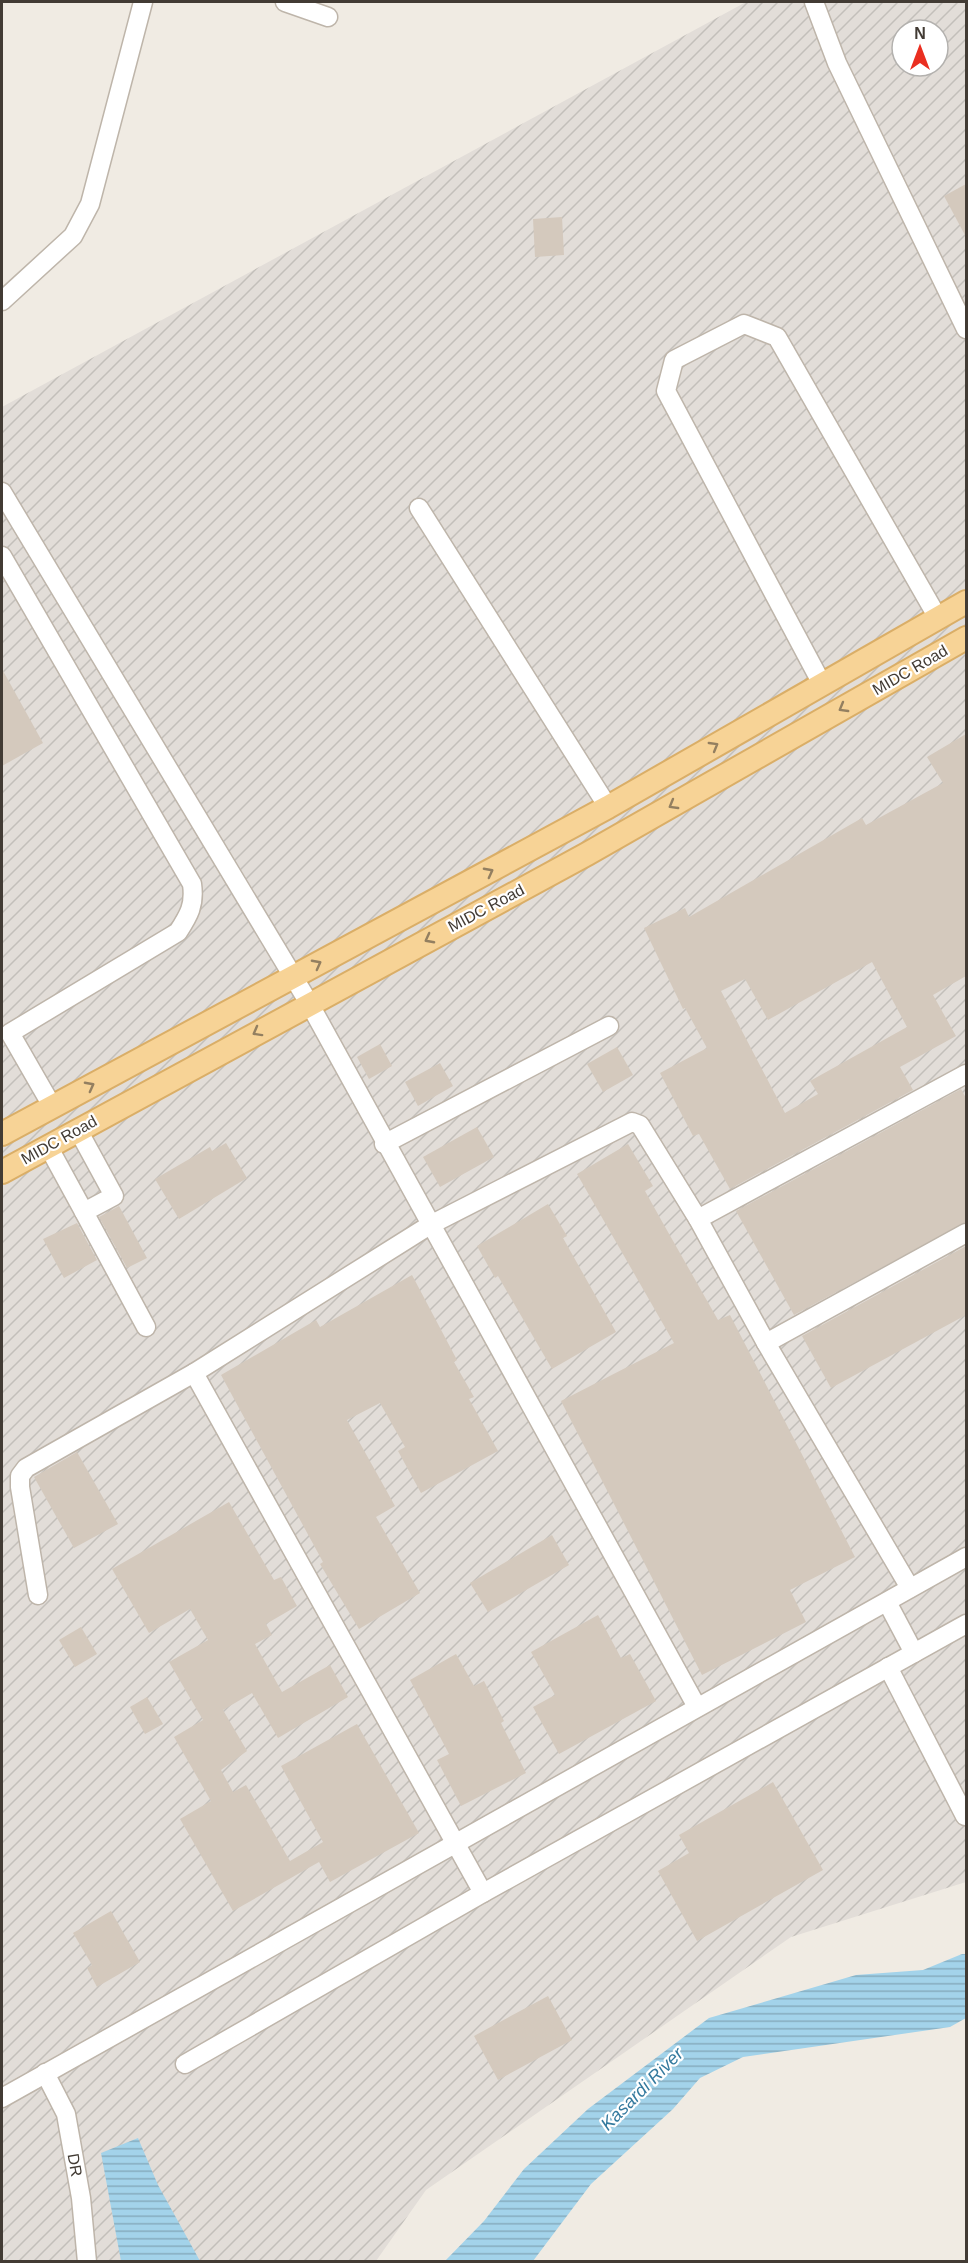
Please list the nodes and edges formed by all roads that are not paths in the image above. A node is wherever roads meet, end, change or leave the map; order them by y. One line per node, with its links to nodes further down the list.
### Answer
1 (143, 2): 5 (street)
2 (285, 2): 4 (street)
3 (814, 2): 6 (street)
4 (328, 17)
5 (2, 301)
6 (966, 329)
7 (2, 492): 15 (street)
8 (419, 508): 14 (street)
9 (2, 556): 17 (street)
10 (966, 602): 11 (main road, MIDC Road)
11 (938, 618): 13 (main road, MIDC Road); 13 (street)
12 (966, 638): 16 (main road, MIDC Road, one-way to 16)
13 (822, 684): 14 (main road, MIDC Road, one-way to 13)
14 (608, 807): 15 (main road, MIDC Road, one-way to 14)
15 (293, 977): 16 (street); 20 (main road, MIDC Road, one-way to 15)
16 (309, 1004): 21 (main road, MIDC Road, one-way to 21); 23 (street)
17 (6, 1026): 20 (street)
18 (609, 1026): 23 (street)
19 (966, 1074): 27 (street)
20 (52, 1106): 22 (main road, MIDC Road)
21 (78, 1130): 24 (main road, MIDC Road); 26 (street)
22 (2, 1134)
23 (384, 1144): 28 (street)
24 (48, 1146): 25 (main road, MIDC Road); 26 (street)
25 (2, 1172)
26 (84, 1212): 30 (street)
27 (698, 1219): 28 (street); 31 (street)
28 (430, 1225): 32 (street); 40 (street)
29 (966, 1233): 31 (street)
30 (146, 1327)
31 (766, 1344): 34 (street)
32 (194, 1373): 35 (street); 42 (street)
33 (966, 1557): 34 (street)
34 (910, 1588): 36 (street)
35 (38, 1595)
36 (887, 1602): 38 (street); 40 (street)
37 (966, 1624): 38 (street)
38 (914, 1653): 39 (street)
39 (888, 1667): 41 (street); 43 (street)
40 (698, 1707): 42 (street)
41 (965, 1816)
42 (456, 1842): 43 (street); 45 (street)
43 (483, 1893): 44 (street)
44 (185, 2064)
45 (45, 2073): 46 (street); 47 (street, DR)
46 (2, 2098)
47 (87, 2262)

